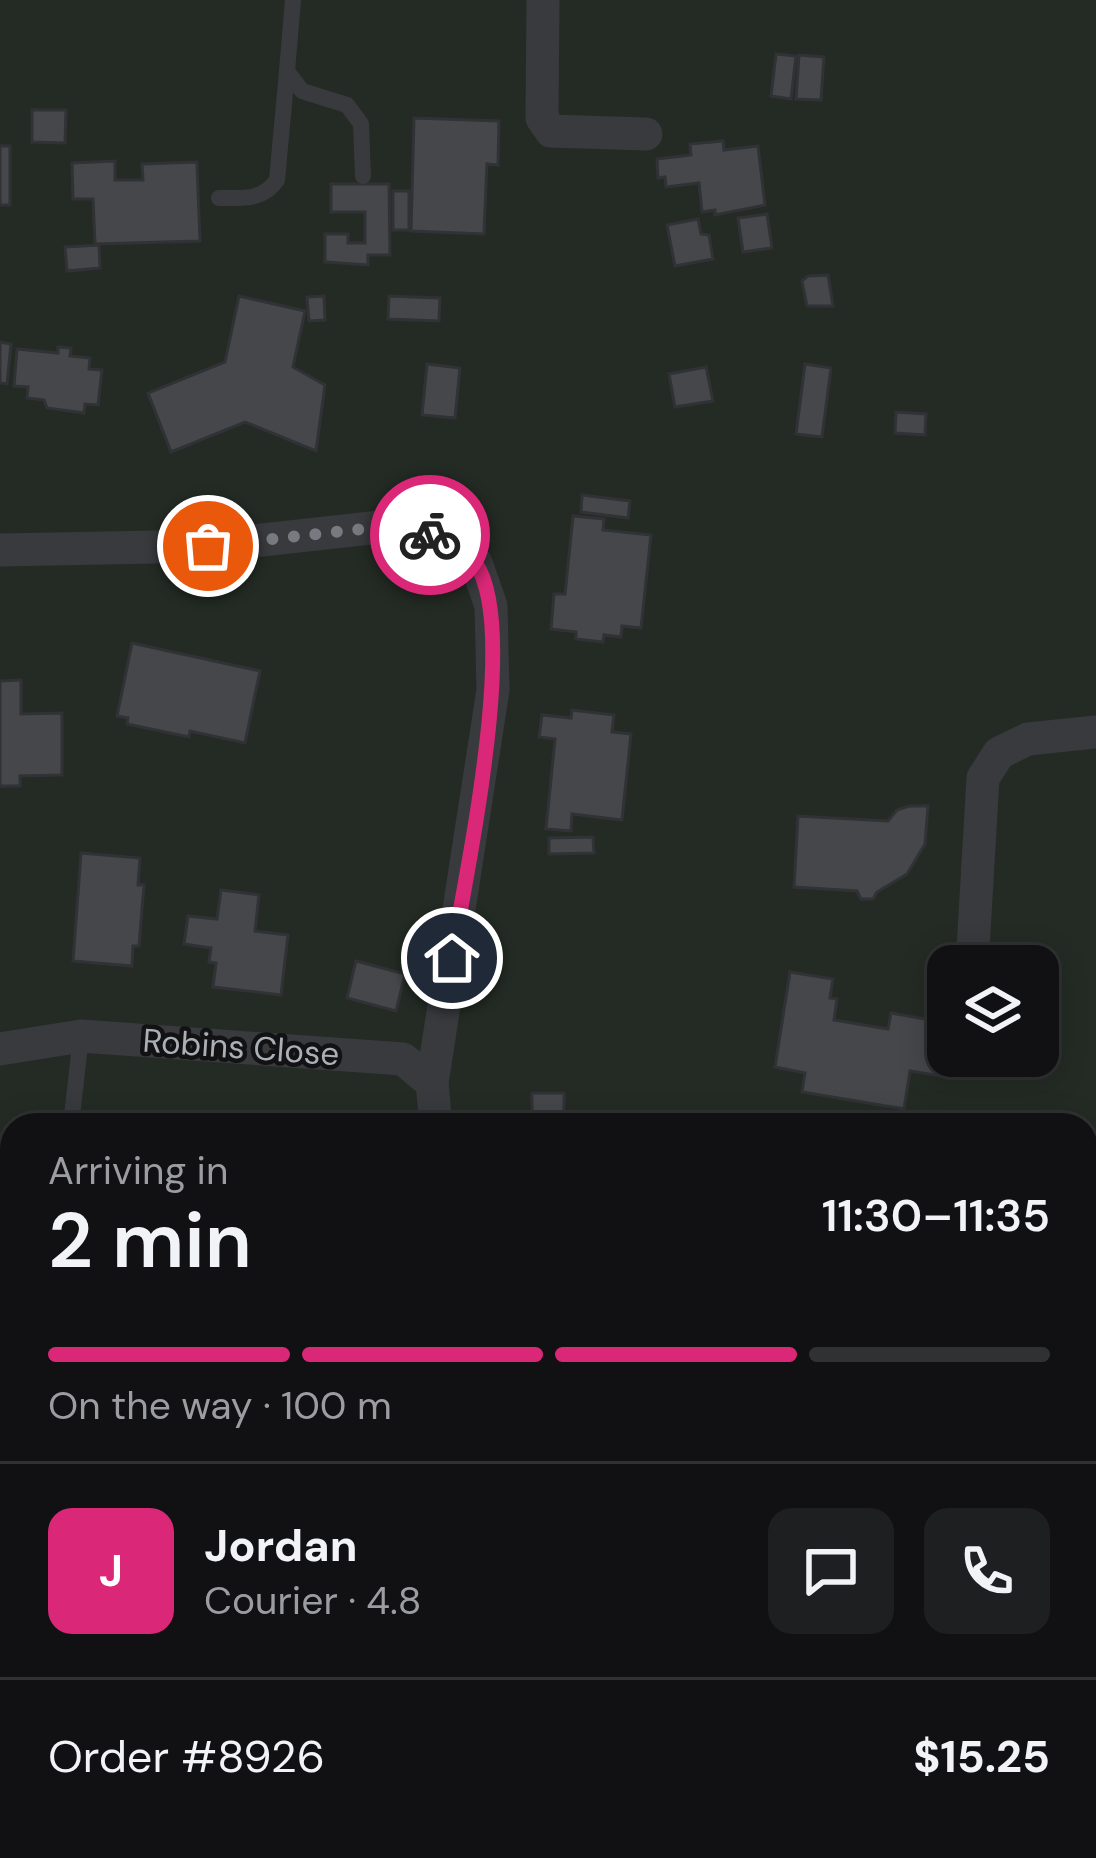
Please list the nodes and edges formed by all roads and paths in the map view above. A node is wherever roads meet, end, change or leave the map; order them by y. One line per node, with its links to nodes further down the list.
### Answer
1 (293, 0): 3 (lane)
2 (543, 0): 4 (street)
3 (287, 71): 5 (lane); 6 (lane)
4 (646, 134)
5 (363, 176)
6 (219, 198)
7 (0, 550): 12 (street)
8 (1096, 732): 9 (street)
9 (974, 945)
10 (81, 1036): 11 (street, Robins Close); 12 (street, Robins Close); 13 (lane)
11 (0, 1049)
12 (432, 1082): 14 (street)
13 (72, 1113)
14 (435, 1113)

